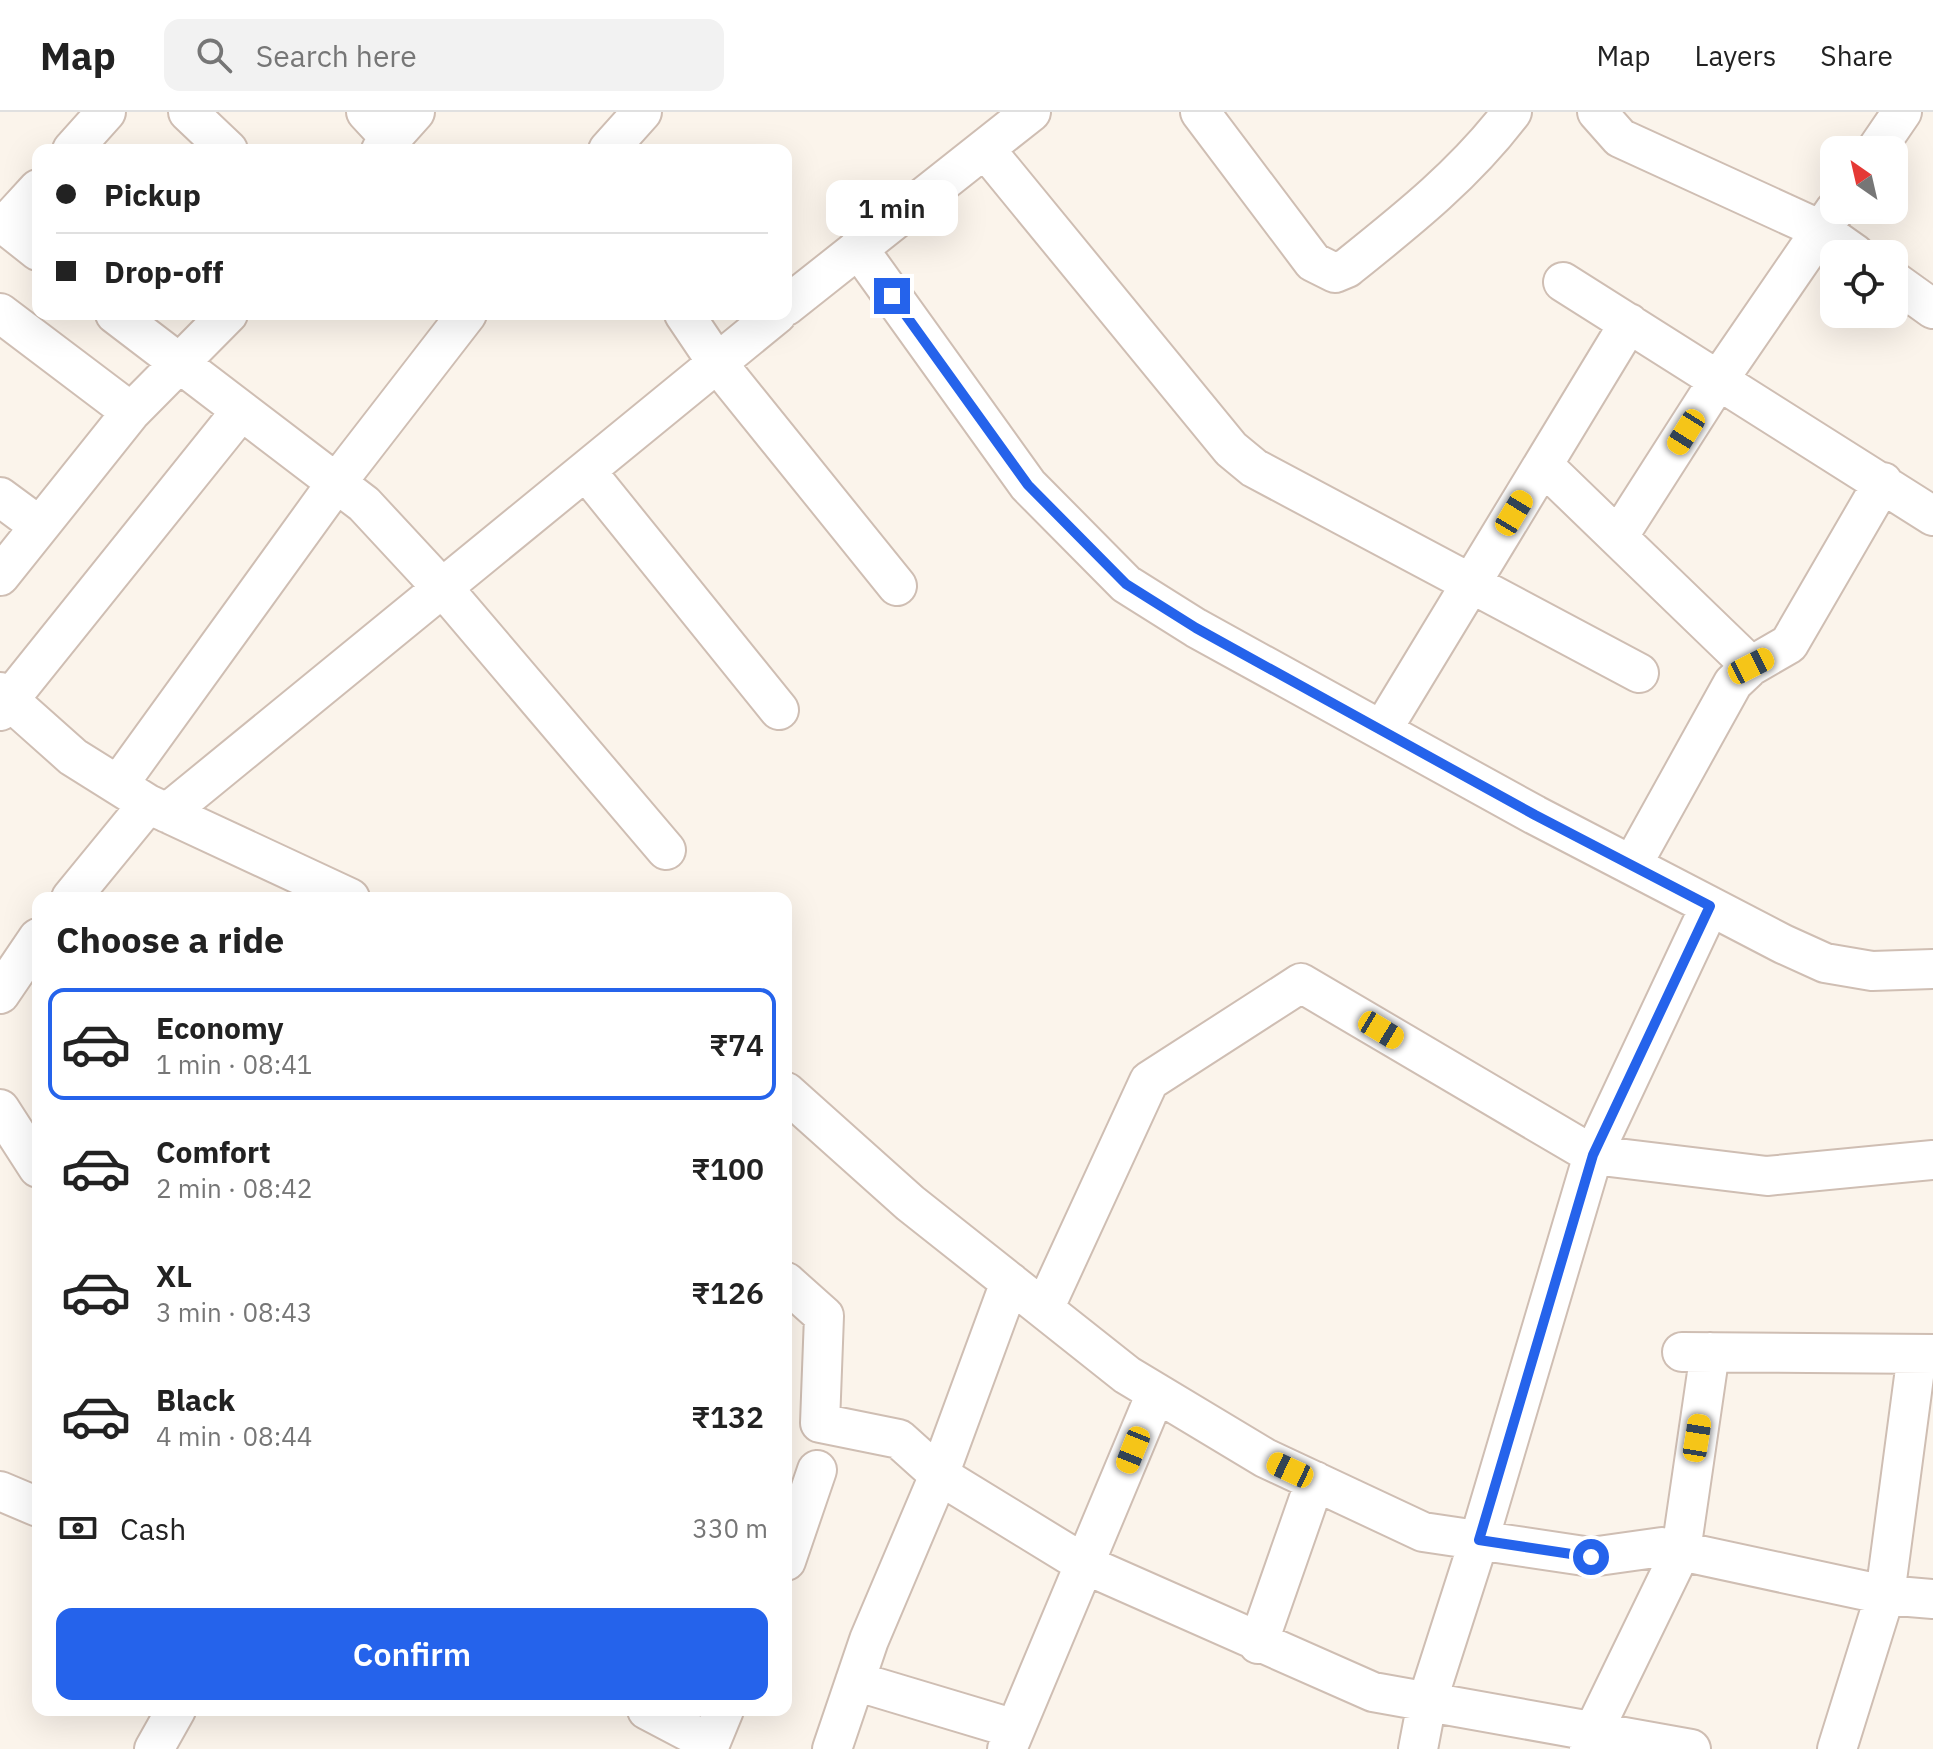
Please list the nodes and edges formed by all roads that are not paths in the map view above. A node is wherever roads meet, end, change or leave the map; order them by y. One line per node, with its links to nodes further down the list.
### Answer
1 (106, 112): 10 (street)
2 (188, 112): 11 (street)
3 (642, 112): 12 (street)
4 (1031, 112): 13 (street)
5 (1200, 112): 6 (street)
6 (1512, 112)
7 (1597, 112): 15 (street)
8 (1902, 112): 9 (street)
9 (1886, 136)
10 (77, 144)
11 (222, 144)
12 (613, 144)
13 (985, 149): 21 (street); 47 (street)
14 (32, 195): 16 (street)
15 (1820, 217)
16 (3, 223): 20 (street)
17 (1825, 224): 35 (street)
18 (1831, 224): 19 (street)
19 (1844, 240)
20 (32, 246)
21 (858, 248): 24 (street); 54 (street)
22 (1563, 282): 32 (street)
23 (1908, 291): 25 (street)
24 (792, 301)
25 (1933, 309)
26 (0, 313): 37 (street)
27 (122, 320): 34 (street)
28 (222, 320): 34 (street)
29 (462, 320): 40 (street)
30 (688, 320): 33 (street)
31 (770, 320): 33 (street)
32 (1629, 323): 35 (street); 38 (street)
33 (717, 363): 39 (street); 48 (street)
34 (178, 365): 36 (street); 37 (street)
35 (1719, 379): 41 (street); 45 (street)
36 (241, 411): 40 (street); 52 (street)
37 (131, 412): 44 (street)
38 (1543, 465): 45 (street); 47 (street)
39 (586, 471): 49 (street); 53 (street)
40 (337, 482): 49 (street); 55 (street)
41 (1883, 482): 43 (street); 50 (street)
42 (0, 497): 44 (street)
43 (1933, 516)
44 (38, 525): 46 (street)
45 (1618, 537): 50 (street)
46 (0, 576)
47 (1471, 584): 51 (street); 54 (street)
48 (897, 586)
49 (443, 589): 55 (street); 56 (street)
50 (1751, 666): 57 (street)
51 (1639, 673)
52 (3, 701): 55 (street)
53 (779, 710)
54 (1382, 730): 57 (street)
55 (145, 801): 58 (street); 59 (street)
56 (666, 850)
57 (1632, 865): 60 (street)
58 (76, 892)
59 (337, 892)
60 (1710, 906): 62 (street); 66 (street)
61 (32, 947): 63 (street)
62 (1933, 969)
63 (0, 994)
64 (792, 1097): 69 (street)
65 (0, 1109): 67 (street)
66 (1593, 1155): 68 (street); 71 (street); 79 (street)
67 (32, 1159)
68 (1933, 1160)
69 (1010, 1282): 71 (street); 75 (street)
70 (792, 1287): 75 (street)
71 (1044, 1309): 73 (street)
72 (1925, 1354): 81 (street); 83 (street)
73 (1156, 1393): 76 (street); 82 (street)
74 (817, 1470): 80 (street)
75 (939, 1475): 82 (street); 86 (street)
76 (1315, 1481): 79 (street); 85 (street)
77 (0, 1491): 78 (street)
78 (32, 1504)
79 (1479, 1540): 81 (street); 87 (street)
80 (792, 1543)
81 (1681, 1551): 83 (street); 92 (street)
82 (1086, 1565): 85 (street); 91 (street)
83 (1885, 1595): 84 (street); 97 (street)
84 (1933, 1599)
85 (1258, 1644): 87 (street)
86 (855, 1681): 91 (street); 94 (street)
87 (1427, 1702): 92 (street); 95 (street)
88 (173, 1716): 93 (street)
89 (664, 1716): 90 (street)
90 (714, 1734)
91 (1011, 1739)
92 (1592, 1739): 96 (street)
93 (154, 1749)
94 (832, 1749)
95 (1418, 1749)
96 (1691, 1749)
97 (1837, 1749)

